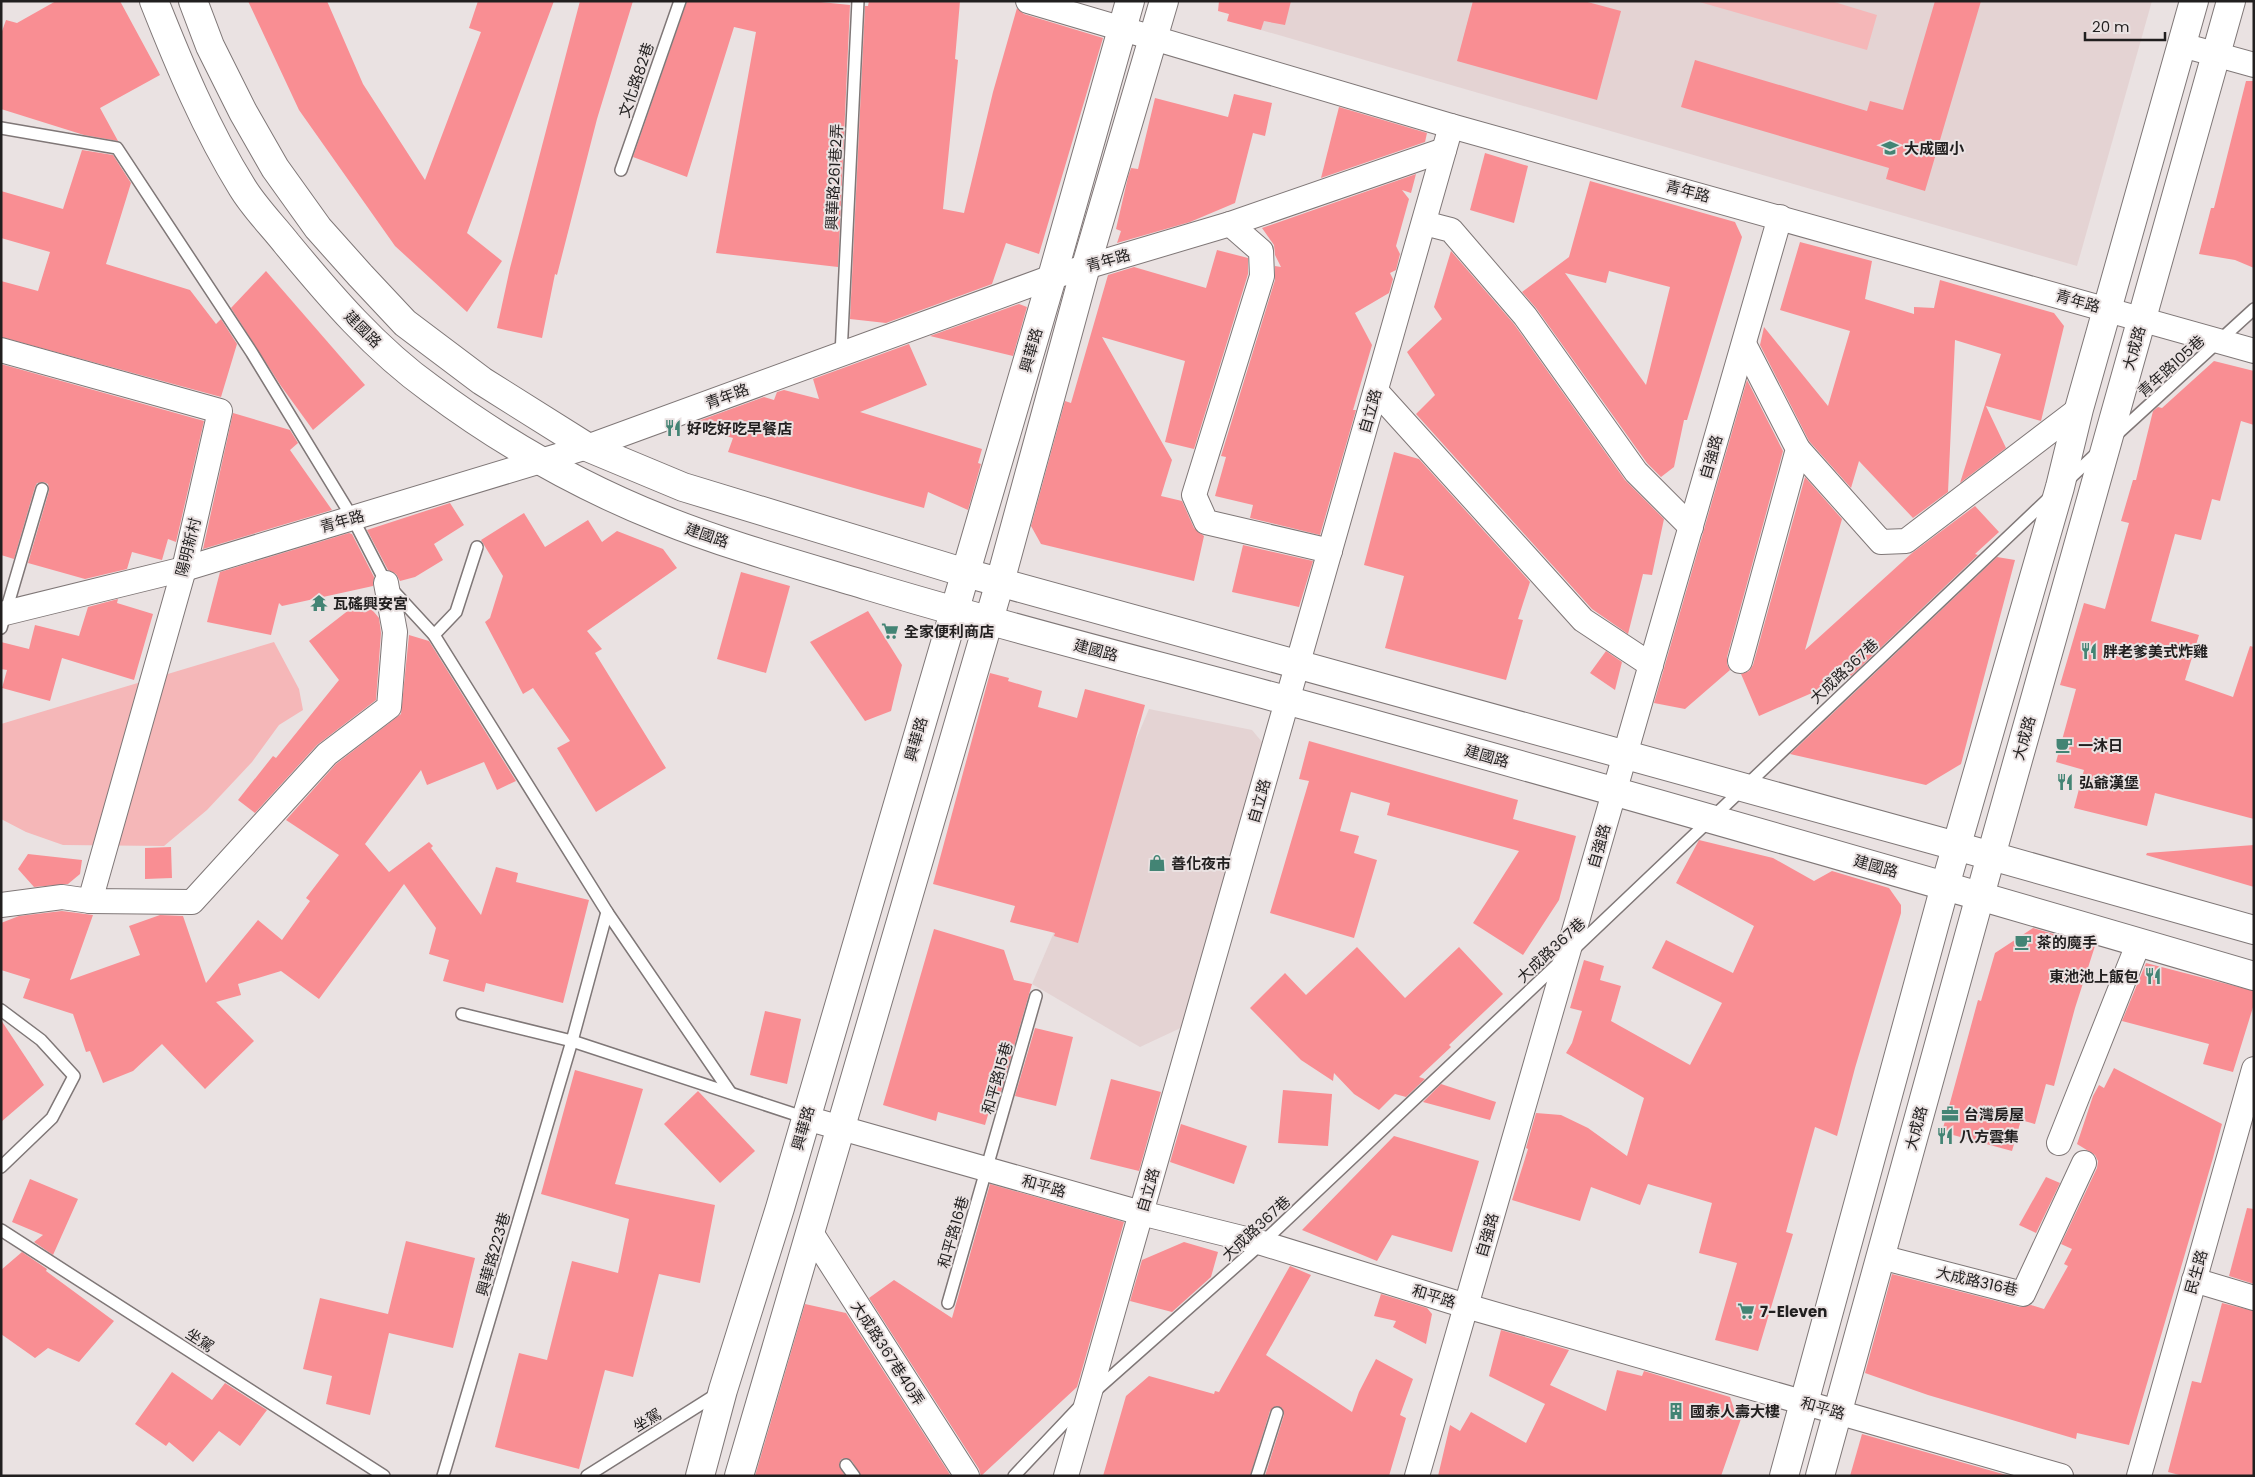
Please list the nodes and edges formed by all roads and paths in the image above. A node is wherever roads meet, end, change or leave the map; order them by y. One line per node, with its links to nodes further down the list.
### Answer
1 (154, 1): 37 (street, 建國路)
2 (193, 1): 35 (street)
3 (680, 1): 18 (lane, 文化路82巷)
4 (858, 1): 31 (lane, 興華路261巷2弄)
5 (1028, 1): 10 (street, 青年路)
6 (1130, 1): 10 (street, 興華路)
7 (1164, 1): 11 (street, 興華路)
8 (2194, 1): 12 (street)
9 (2231, 1): 13 (street, 大成路)
10 (1123, 28): 11 (street, 青年路); 23 (street, 興華路)
11 (1153, 37): 15 (street, 青年路); 22 (street, 興華路)
12 (2182, 45): 13 (street); 25 (street)
13 (2216, 54): 14 (street); 26 (street, 大成路)
14 (2254, 65)
15 (1451, 126): 17 (street, 自立路); 19 (street, 青年路)
16 (1, 128): 40 (lane)
17 (1444, 150): 20 (street, 自立路); 21 (street, 青年路)
18 (621, 170)
19 (1780, 217): 25 (street, 青年路); 28 (street, 自強路)
20 (1424, 223): 32 (street, 自立路); 41 (street)
21 (1230, 224): 22 (street, 青年路); 43 (street)
22 (1086, 266): 23 (street, 青年路); 46 (street, 興華路)
23 (1052, 277): 31 (street, 青年路); 45 (street, 興華路)
24 (2254, 309): 27 (lane, 青年路105巷)
25 (2107, 310): 26 (street, 青年路); 33 (street)
26 (2142, 319): 27 (street, 青年路); 34 (street, 大成路)
27 (2220, 342): 30 (street, 青年路); 34 (lane, 青年路105巷)
28 (1744, 344): 36 (street); 41 (street, 自強路)
29 (1, 350): 44 (street, 陽明新村)
30 (2254, 351)
31 (840, 355): 35 (street, 青年路)
32 (1376, 391): 43 (street, 自立路); 54 (street)
33 (2079, 409): 36 (street); 38 (street)
34 (2106, 444): 38 (lane, 大成路367巷); 61 (street, 大成路)
35 (587, 447): 37 (street, 青年路); 45 (street)
36 (1798, 449): 52 (street)
37 (538, 460): 40 (street, 青年路); 48 (street, 建國路)
38 (2060, 487): 57 (lane, 大成路367巷); 60 (street)
39 (42, 489): 49 (lane)
40 (352, 517): 44 (street, 青年路); 47 (lane)
41 (1691, 527): 54 (street, 自強路)
42 (477, 546): 51 (lane)
43 (1330, 551): 53 (street, 自立路)
44 (184, 569): 49 (street, 青年路); 64 (street, 陽明新村)
45 (966, 573): 46 (street); 48 (street, 興華路)
46 (1000, 582): 50 (street, 興華路); 53 (street)
47 (386, 583): 51 (lane); 64 (street)
48 (954, 611): 50 (street, 建國路); 77 (street, 興華路)
49 (2, 618)
50 (989, 621): 55 (street, 建國路); 78 (street, 興華路)
51 (434, 635): 66 (lane)
52 (1740, 661)
53 (1297, 665): 55 (street, 自立路); 56 (street)
54 (1651, 665): 56 (street, 自強路)
55 (1287, 700): 58 (street, 建國路); 83 (street, 自立路)
56 (1625, 754): 57 (street); 58 (street, 自強路)
57 (1743, 788): 59 (lane, 大成路367巷); 60 (street)
58 (1614, 792): 59 (street, 建國路); 69 (street, 自強路)
59 (1711, 818): 62 (street, 建國路); 69 (lane, 大成路367巷)
60 (1956, 846): 61 (street); 62 (street)
61 (1990, 856): 63 (street, 大成路); 67 (street)
62 (1945, 886): 63 (street, 建國路); 94 (street)
63 (1980, 896): 68 (street, 建國路); 87 (street, 大成路)
64 (90, 901): 65 (street)
65 (1, 904)
66 (607, 912): 74 (lane, 興華路223巷); 76 (lane)
67 (2254, 930)
68 (2139, 942): 70 (street, 建國路); 79 (street)
69 (1568, 955): 86 (lane, 大成路367巷); 91 (street, 自強路)
70 (2254, 976)
71 (1036, 996): 82 (lane, 和平路15巷)
72 (1, 1010): 81 (lane)
73 (462, 1014): 74 (lane)
74 (572, 1041): 76 (lane); 99 (lane, 興華路223巷)
75 (2254, 1069): 88 (street, 民生路)
76 (730, 1092): 77 (lane)
77 (806, 1118): 78 (street, 和平路); 92 (street, 興華路)
78 (842, 1128): 82 (street, 和平路); 84 (street, 興華路)
79 (2059, 1143)
80 (2084, 1163): 87 (street, 大成路316巷)
81 (1, 1167)
82 (986, 1169): 83 (street, 和平路); 90 (lane, 和平路16巷)
83 (1142, 1213): 86 (street, 和平路); 93 (street, 自立路)
84 (810, 1231): 102 (street, 興華路); 104 (street, 大成路367巷40弄)
85 (3, 1234): 98 (lane, 坐駕)
86 (1262, 1243): 91 (street, 和平路); 93 (lane, 大成路367巷)
87 (1881, 1257): 95 (street, 大成路)
88 (2194, 1280): 89 (street); 112 (street, 民生路)
89 (2254, 1298)
90 (948, 1303)
91 (1466, 1306): 94 (street, 和平路); 108 (street, 自強路)
92 (723, 1390): 100 (lane, 坐駕); 101 (street, 興華路)
93 (1089, 1397): 105 (lane, 大成路367巷); 106 (street, 自立路)
94 (1804, 1403): 95 (street, 和平路); 109 (street)
95 (1838, 1412): 110 (street, 大成路); 111 (street, 和平路)
96 (1277, 1413): 107 (lane)
97 (846, 1465): 103 (lane)
98 (384, 1476)
99 (443, 1476)
100 (587, 1476)
101 (700, 1476)
102 (739, 1476)
103 (854, 1476)
104 (967, 1476)
105 (1014, 1476)
106 (1066, 1476)
107 (1256, 1476)
108 (1418, 1476)
109 (1784, 1476)
110 (1820, 1476)
111 (2062, 1476)
112 (2139, 1476)

